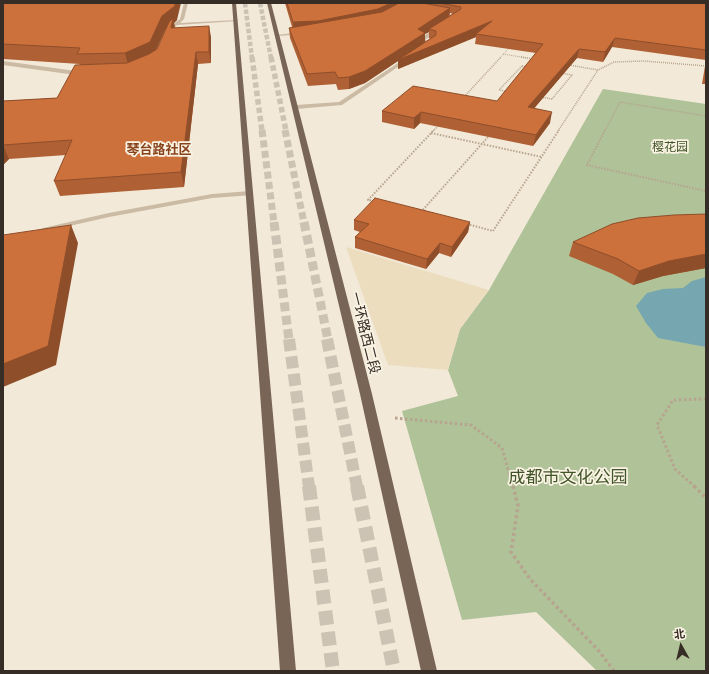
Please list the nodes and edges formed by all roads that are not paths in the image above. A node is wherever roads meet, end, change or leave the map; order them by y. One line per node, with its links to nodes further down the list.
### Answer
1 (186, 3): 6 (street)
2 (234, 3): 5 (main road)
3 (269, 3): 8 (main road, 一环路西二段)
4 (428, 11): 10 (street)
5 (236, 21): 6 (street); 15 (main road)
6 (177, 24): 9 (street)
7 (305, 33): 8 (street)
8 (278, 35): 14 (main road, 一环路西二段)
9 (162, 45)
10 (426, 47)
11 (412, 56): 14 (street)
12 (3, 63): 13 (street)
13 (92, 74)
14 (296, 107): 18 (main road, 一环路西二段)
15 (250, 193): 16 (street); 17 (main road)
16 (31, 233)
17 (288, 671)
18 (429, 671)

